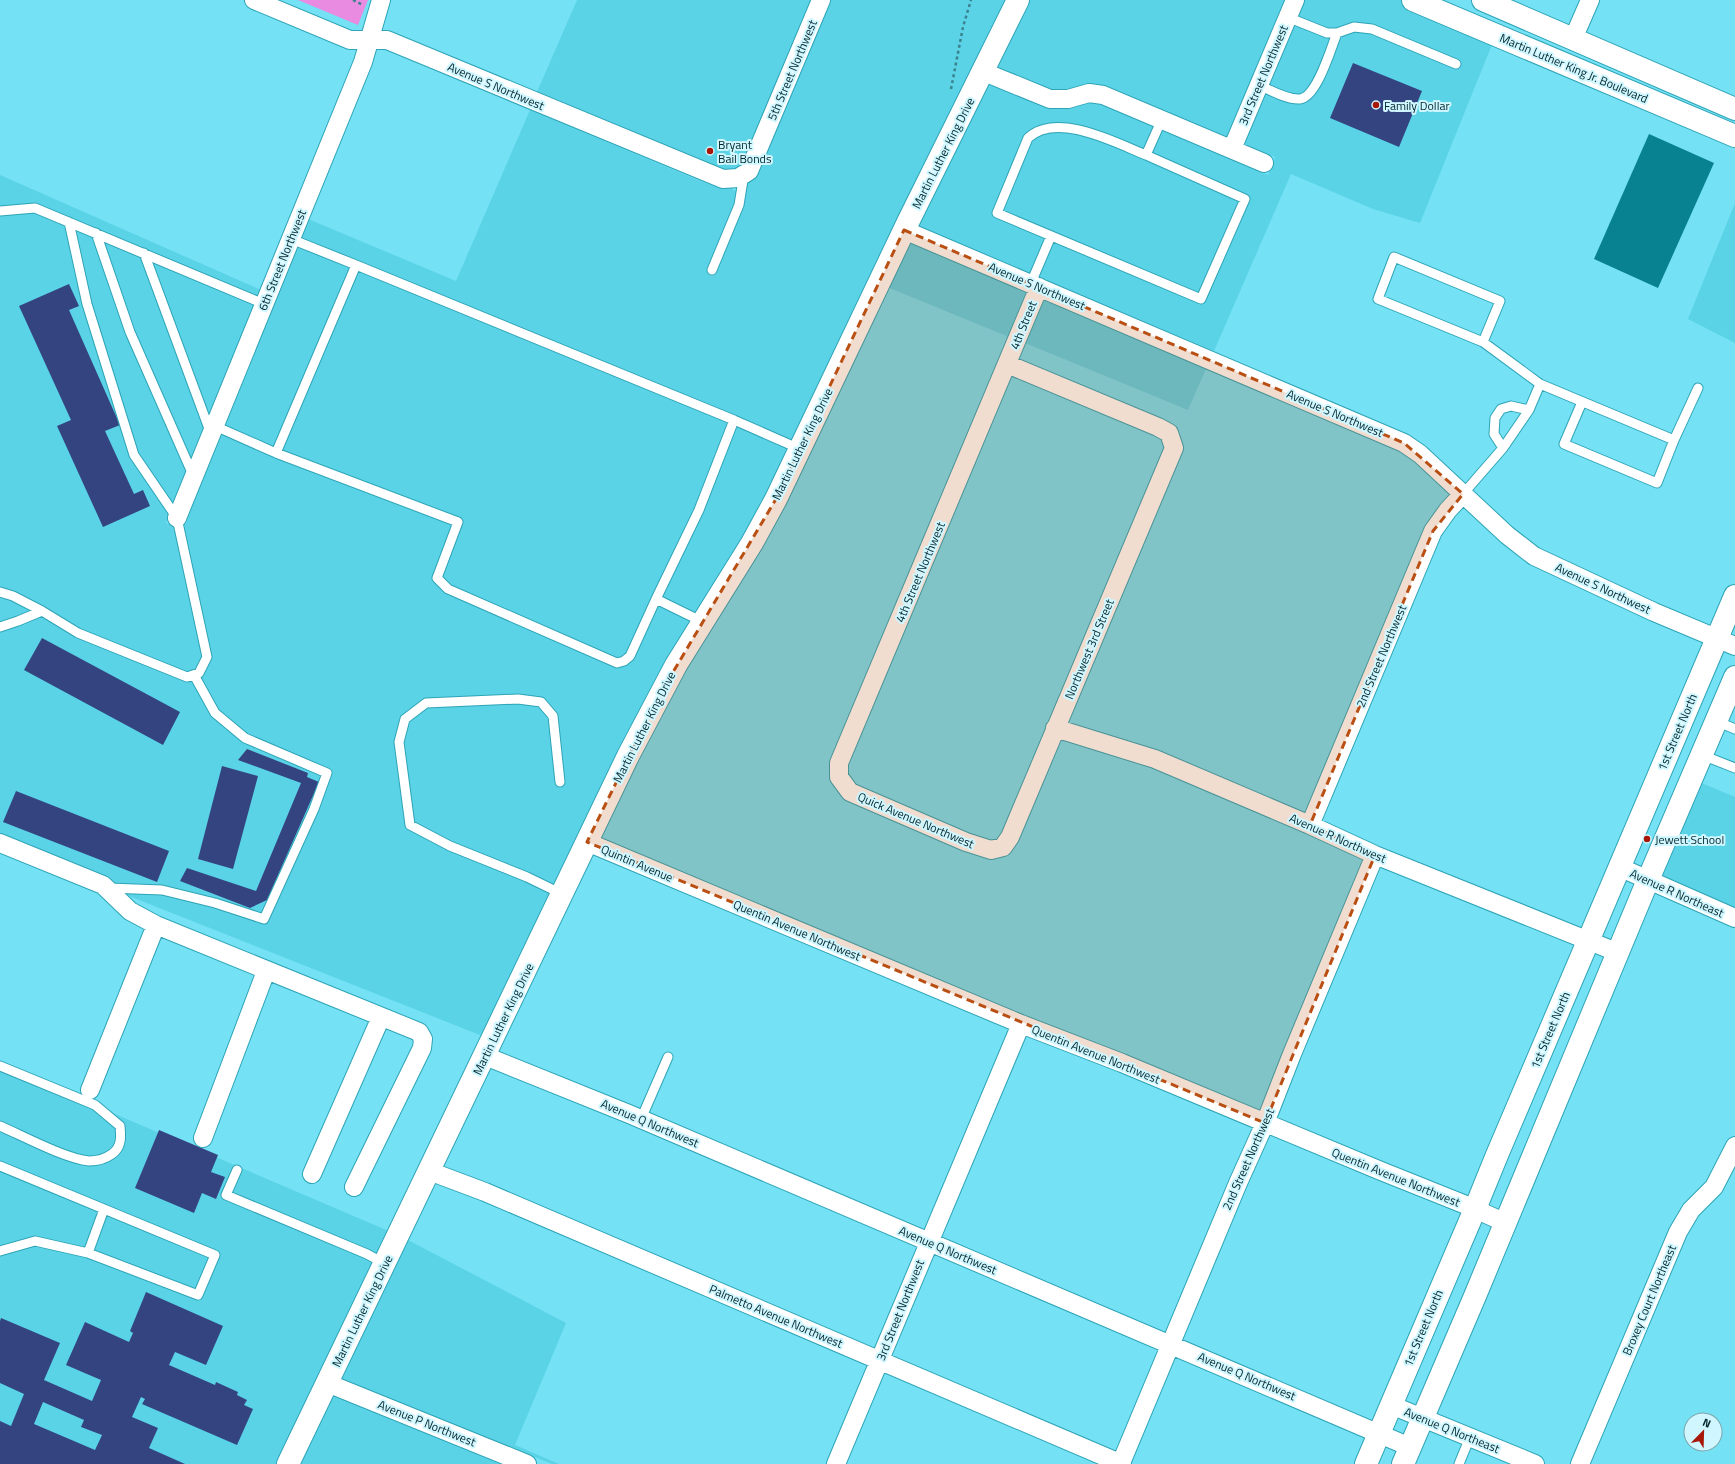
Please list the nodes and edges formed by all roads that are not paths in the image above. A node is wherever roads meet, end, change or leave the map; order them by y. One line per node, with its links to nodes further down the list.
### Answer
1 (254, 0): 12 (street, Avenue S Northwest)
2 (381, 0): 12 (street, 6th Street Northwest)
3 (821, 0): 22 (street, 5th Street Northwest)
4 (1018, 0): 14 (main road, Martin Luther King Drive)
5 (1295, 0): 9 (street, 3rd Street Northwest)
6 (1413, 0): 18 (main road, Martin Luther King Jr. Boulevard)
7 (1483, 0): 11 (main road)
8 (1590, 0): 11 (street)
9 (1287, 17): 10 (lane); 15 (street, 3rd Street Northwest)
10 (1337, 33): 13 (lane); 15 (lane)
11 (1573, 39): 16 (main road)
12 (369, 40): 22 (street, Avenue S Northwest); 28 (street, 6th Street Northwest)
13 (1456, 64)
14 (984, 72): 17 (street); 25 (main road, Martin Luther King Drive)
15 (1259, 85): 19 (street, 3rd Street Northwest)
16 (1735, 109)
17 (1162, 119): 19 (street); 20 (lane)
18 (1735, 136)
19 (1232, 149): 21 (street)
20 (1146, 155): 27 (lane); 27 (lane)
21 (1264, 163)
22 (741, 176): 31 (lane)
23 (0, 211): 24 (lane)
24 (69, 222): 26 (lane); 48 (lane)
25 (904, 230): 32 (street, Avenue S Northwest); 44 (main road, Martin Luther King Drive)
26 (96, 233): 29 (lane); 46 (lane)
27 (1052, 236): 32 (lane)
28 (291, 238): 30 (lane); 33 (street, 6th Street Northwest)
29 (144, 253): 33 (lane); 41 (lane)
30 (356, 265): 40 (lane); 45 (lane)
31 (712, 270)
32 (1035, 285): 35 (street, 4th Street); 47 (street, Avenue S Northwest)
33 (264, 304): 41 (street, 6th Street Northwest)
34 (1483, 342): 34 (lane); 36 (lane)
35 (1007, 364): 59 (street, Northwest 3rd Street); 62 (street, 4th Street Northwest)
36 (1540, 384): 38 (lane); 39 (lane)
37 (1698, 388): 42 (lane)
38 (1582, 402): 42 (lane); 42 (lane)
39 (1529, 410): 43 (lane); 43 (lane)
40 (734, 420): 44 (lane); 51 (lane)
41 (213, 430): 45 (lane); 46 (street, 6th Street Northwest)
42 (1674, 440)
43 (1503, 448): 47 (lane)
44 (800, 449): 53 (main road, Martin Luther King Drive)
45 (276, 453): 51 (lane)
46 (194, 477): 48 (street, 6th Street Northwest)
47 (1463, 494): 55 (street, Avenue S Northwest); 64 (street, 2nd Street Northwest)
48 (177, 518): 56 (lane)
49 (0, 592): 52 (lane)
50 (1735, 596): 55 (main road, 1st Street North)
51 (656, 599): 53 (lane)
52 (42, 611): 54 (lane); 56 (lane)
53 (703, 622): 65 (main road, Martin Luther King Drive)
54 (0, 627)
55 (1726, 642): 69 (main road, 1st Street North)
56 (194, 675): 72 (lane)
57 (1735, 677): 58 (main road)
58 (1725, 725): 60 (main road)
59 (1055, 728): 64 (street, Avenue R Northwest); 67 (street, Northwest 3rd Street)
60 (1702, 755): 61 (lane); 70 (main road)
61 (1735, 768)
62 (841, 780): 67 (street, Quick Avenue Northwest)
63 (560, 782): 73 (lane)
64 (1310, 825): 68 (street, Avenue R Northwest)
65 (587, 842): 71 (street, Quintin Avenue); 73 (main road, Martin Luther King Drive)
66 (0, 843): 72 (street)
67 (997, 849)
68 (1375, 855): 76 (street, Avenue R Northwest); 86 (street, 2nd Street Northwest)
69 (1619, 867): 70 (street, Avenue R Northeast); 76 (main road, 1st Street North)
70 (1648, 880): 74 (street, Avenue R Northeast); 77 (main road)
71 (687, 884): 80 (street, Quentin Avenue Northwest)
72 (106, 888): 75 (street)
73 (562, 894): 81 (main road, Martin Luther King Drive)
74 (1735, 918)
75 (156, 924): 78 (street); 84 (street)
76 (1588, 940): 77 (street, Avenue R Northwest); 96 (main road, 1st Street North)
77 (1619, 953): 97 (main road)
78 (266, 971): 79 (street); 88 (street)
79 (381, 1017): 93 (street); 94 (street)
80 (1021, 1024): 86 (street, Quentin Avenue Northwest); 98 (street, 3rd Street Northwest)
81 (485, 1056): 85 (street, Avenue Q Northwest); 92 (main road, Martin Luther King Drive)
82 (668, 1057): 85 (lane)
83 (0, 1066): 87 (lane)
84 (90, 1090)
85 (641, 1119): 98 (street, Avenue Q Northwest)
86 (1265, 1123): 96 (street, Quentin Avenue Northwest); 102 (street, 2nd Street Northwest)
87 (0, 1126)
88 (203, 1138)
89 (1735, 1146): 118 (street, Broxey Court Northeast)
90 (0, 1166): 95 (lane)
91 (236, 1170): 101 (lane)
92 (428, 1171): 101 (main road, Martin Luther King Drive); 103 (street, Palmetto Avenue Northwest)
93 (312, 1174)
94 (354, 1187)
95 (104, 1209): 100 (lane); 100 (lane)
96 (1475, 1209): 97 (street, Quentin Avenue Northwest); 105 (main road, 1st Street North)
97 (1506, 1223): 106 (main road)
98 (928, 1242): 102 (street, Avenue Q Northwest); 103 (street, 3rd Street Northwest)
99 (0, 1251): 100 (lane)
100 (88, 1253)
101 (385, 1264): 104 (main road, Martin Luther King Drive)
102 (1170, 1344): 107 (street, Avenue Q Northwest); 114 (street, 2nd Street Northwest)
103 (879, 1360): 110 (street, Palmetto Avenue Northwest); 113 (street, 3rd Street Northwest)
104 (327, 1383): 111 (main road, Martin Luther King Drive); 112 (street, Avenue P Northwest)
105 (1391, 1405): 106 (street, Avenue Q Northeast); 107 (main road, 1st Street North)
106 (1423, 1418): 108 (street, Avenue Q Northeast); 109 (main road)
107 (1379, 1433): 109 (street, Avenue Q Northwest); 115 (main road, 1st Street North)
108 (1470, 1437): 116 (lane); 117 (street, Avenue Q Northeast)
109 (1406, 1456)
110 (1101, 1460): 114 (street, Palmetto Avenue Northwest)
111 (288, 1464)
112 (526, 1464)
113 (836, 1464)
114 (1122, 1464)
115 (1366, 1464)
116 (1459, 1464)
117 (1535, 1464)
118 (1580, 1464)

